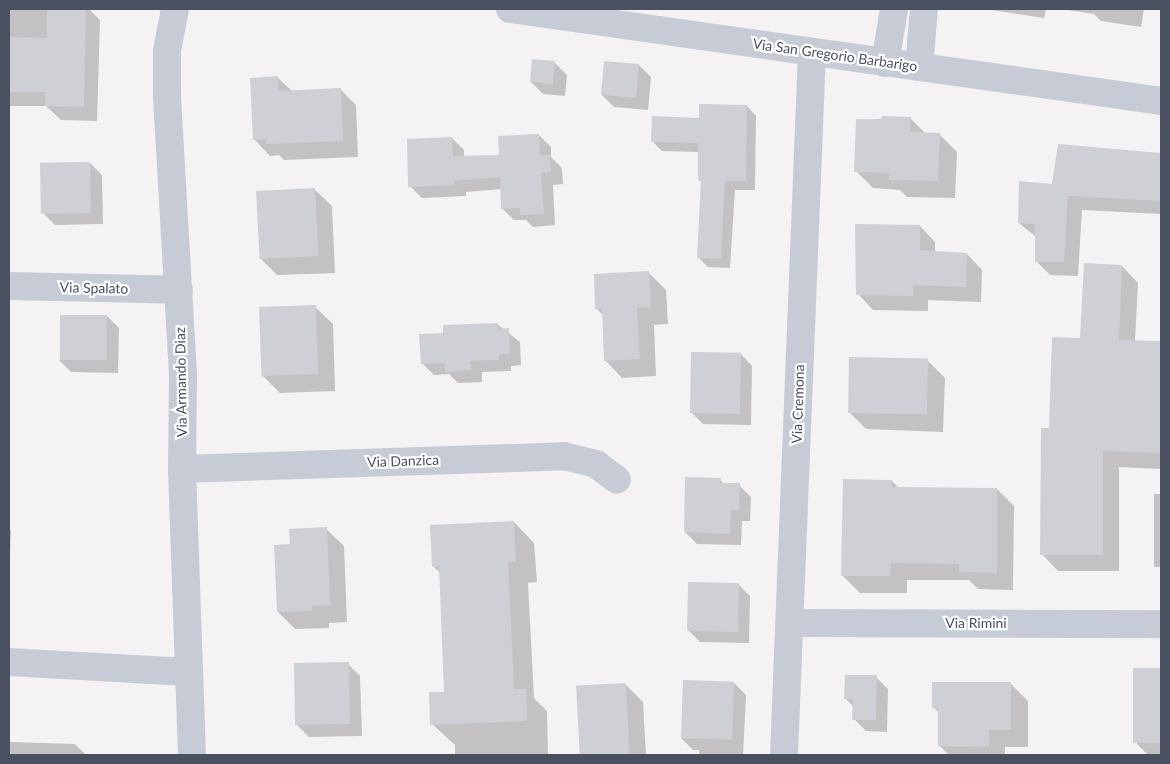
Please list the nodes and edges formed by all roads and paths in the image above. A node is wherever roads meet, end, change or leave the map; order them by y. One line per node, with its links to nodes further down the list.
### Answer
1 (175, 9): 11 (street, Via Armando Diaz)
2 (510, 9): 5 (street, Via San Gregorio Barbarigo)
3 (894, 9): 7 (street)
4 (924, 9): 8 (street)
5 (657, 19): 6 (street, Via San Gregorio Barbarigo)
6 (812, 52): 7 (street, Via San Gregorio Barbarigo); 14 (street, Via Cremona)
7 (885, 63): 8 (street, Via San Gregorio Barbarigo)
8 (919, 67): 9 (street, Via San Gregorio Barbarigo)
9 (1161, 101)
10 (9, 286): 11 (street, Via Spalato)
11 (179, 290): 12 (street, Via Armando Diaz)
12 (182, 469): 13 (street, Via Danzica); 17 (street, Via Armando Diaz)
13 (617, 480)
14 (791, 623): 15 (street, Via Rimini); 19 (street, Via Cremona)
15 (1161, 624)
16 (9, 662): 17 (street)
17 (187, 672): 18 (street, Via Armando Diaz)
18 (192, 755)
19 (784, 755)

